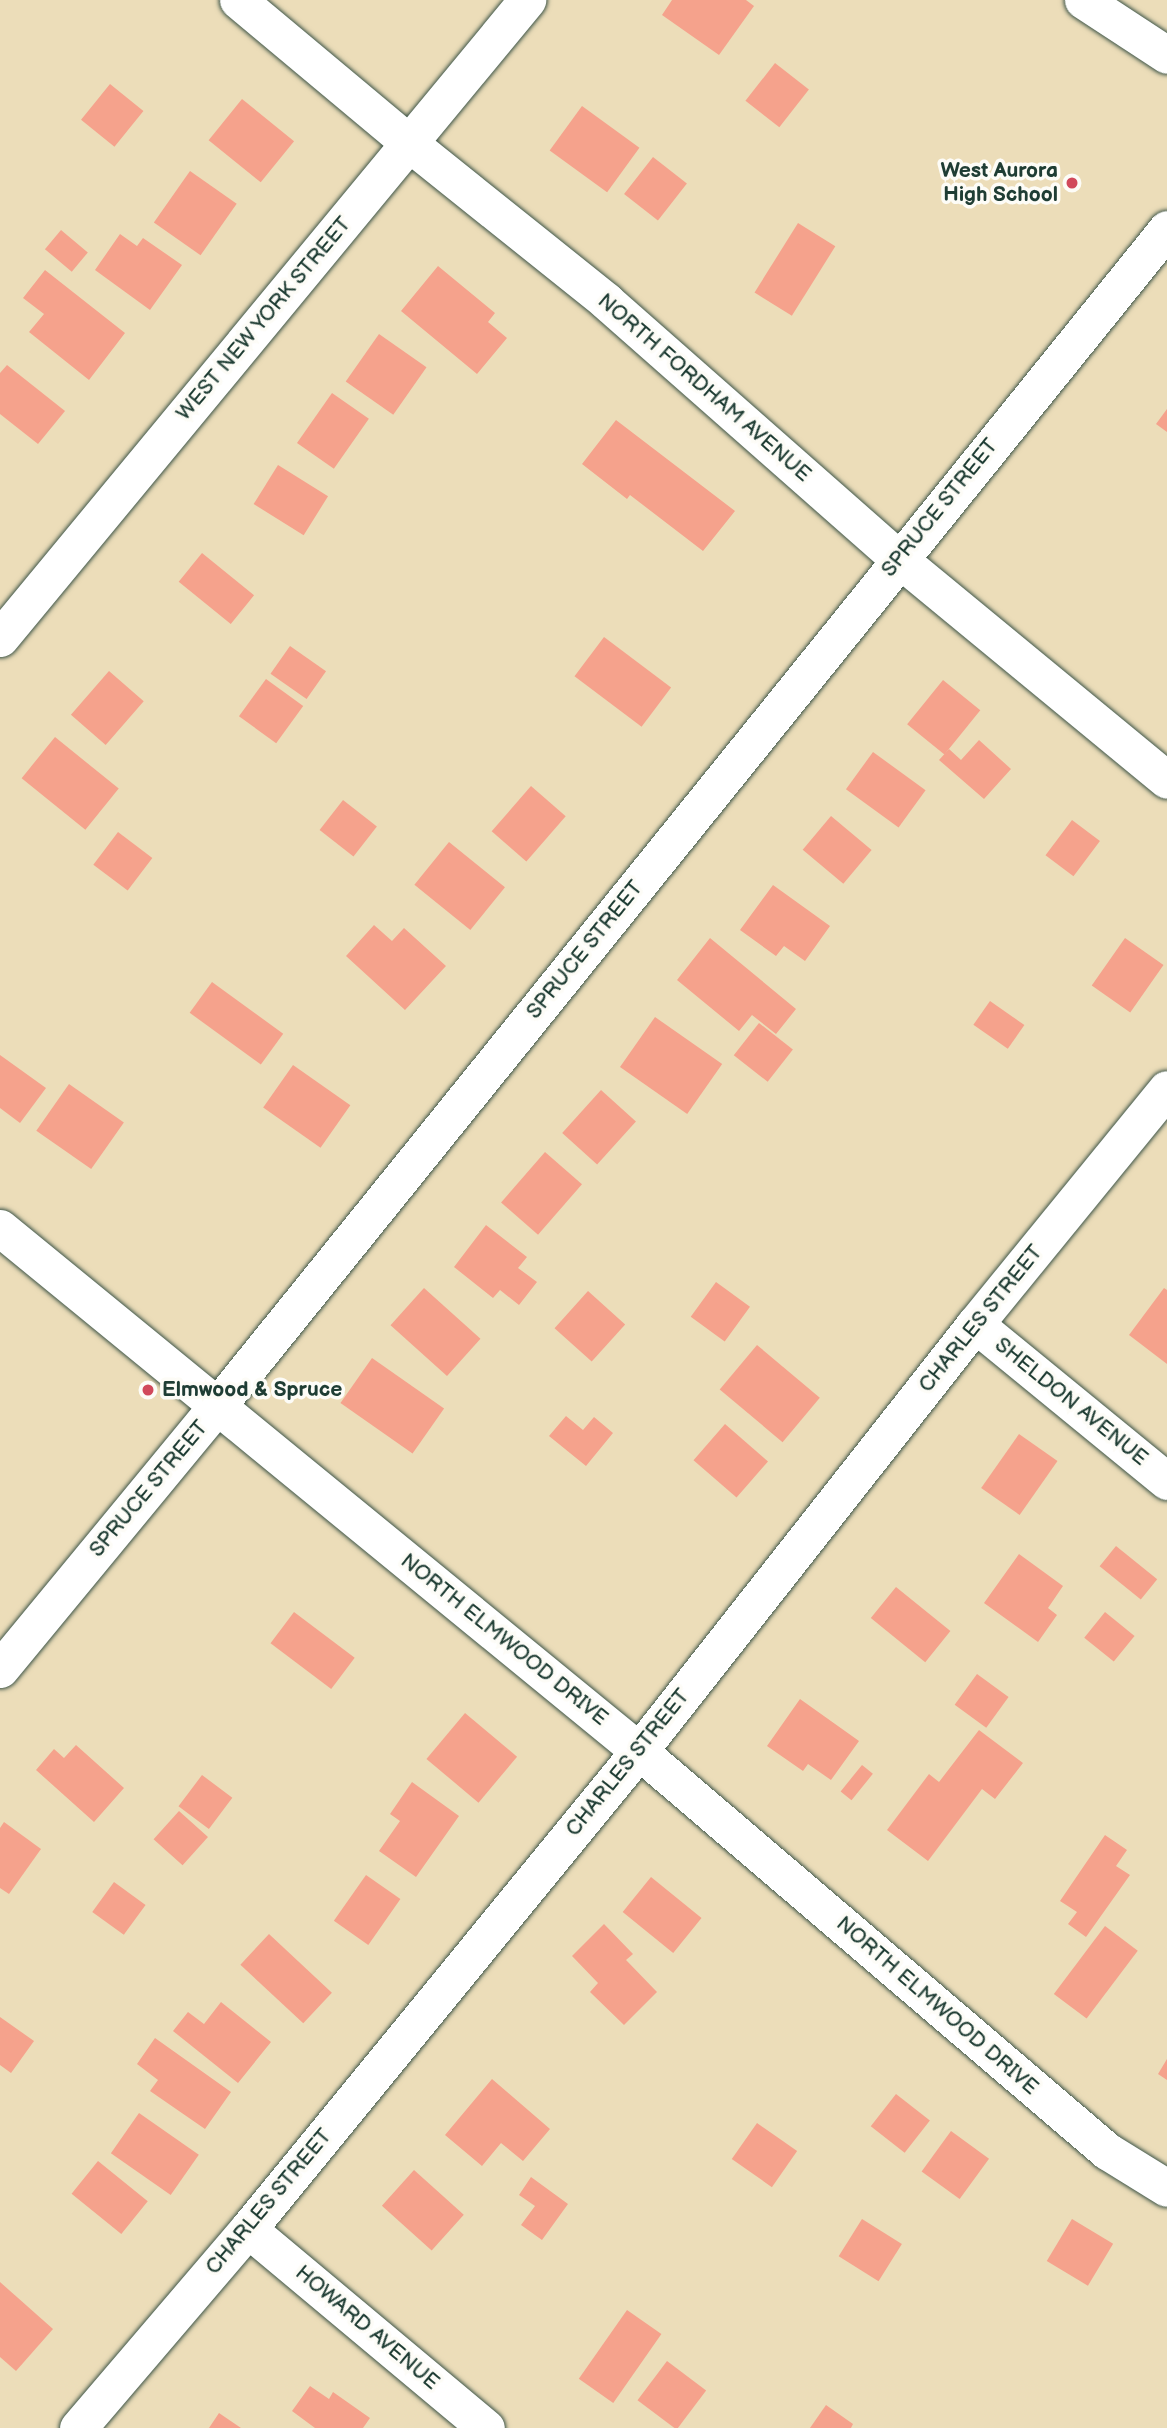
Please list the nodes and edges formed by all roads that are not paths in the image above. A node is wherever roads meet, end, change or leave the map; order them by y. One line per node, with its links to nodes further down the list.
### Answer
1 (238, 0): 5 (street, NORTH FORDHAM AVENUE)
2 (527, 0): 5 (street, WEST NEW YORK STREET)
3 (1083, 0): 4 (street)
4 (1167, 55)
5 (409, 143): 7 (street, NORTH FORDHAM AVENUE); 8 (street, WEST NEW YORK STREET)
6 (1167, 229): 7 (street, SPRUCE STREET)
7 (899, 559): 9 (street, NORTH FORDHAM AVENUE); 13 (street, SPRUCE STREET)
8 (0, 638)
9 (1167, 780)
10 (1167, 1089): 12 (street, CHARLES STREET)
11 (0, 1228): 13 (street, NORTH ELMWOOD DRIVE)
12 (975, 1324): 14 (street, SHELDON AVENUE); 16 (street, CHARLES STREET)
13 (218, 1405): 15 (street, SPRUCE STREET); 16 (street, NORTH ELMWOOD DRIVE)
14 (1167, 1481)
15 (0, 1669)
16 (639, 1751): 17 (street, NORTH ELMWOOD DRIVE); 18 (street, CHARLES STREET)
17 (1167, 2188)
18 (248, 2229): 19 (street, CHARLES STREET); 20 (street, HOWARD AVENUE)
19 (78, 2428)
20 (486, 2428)

